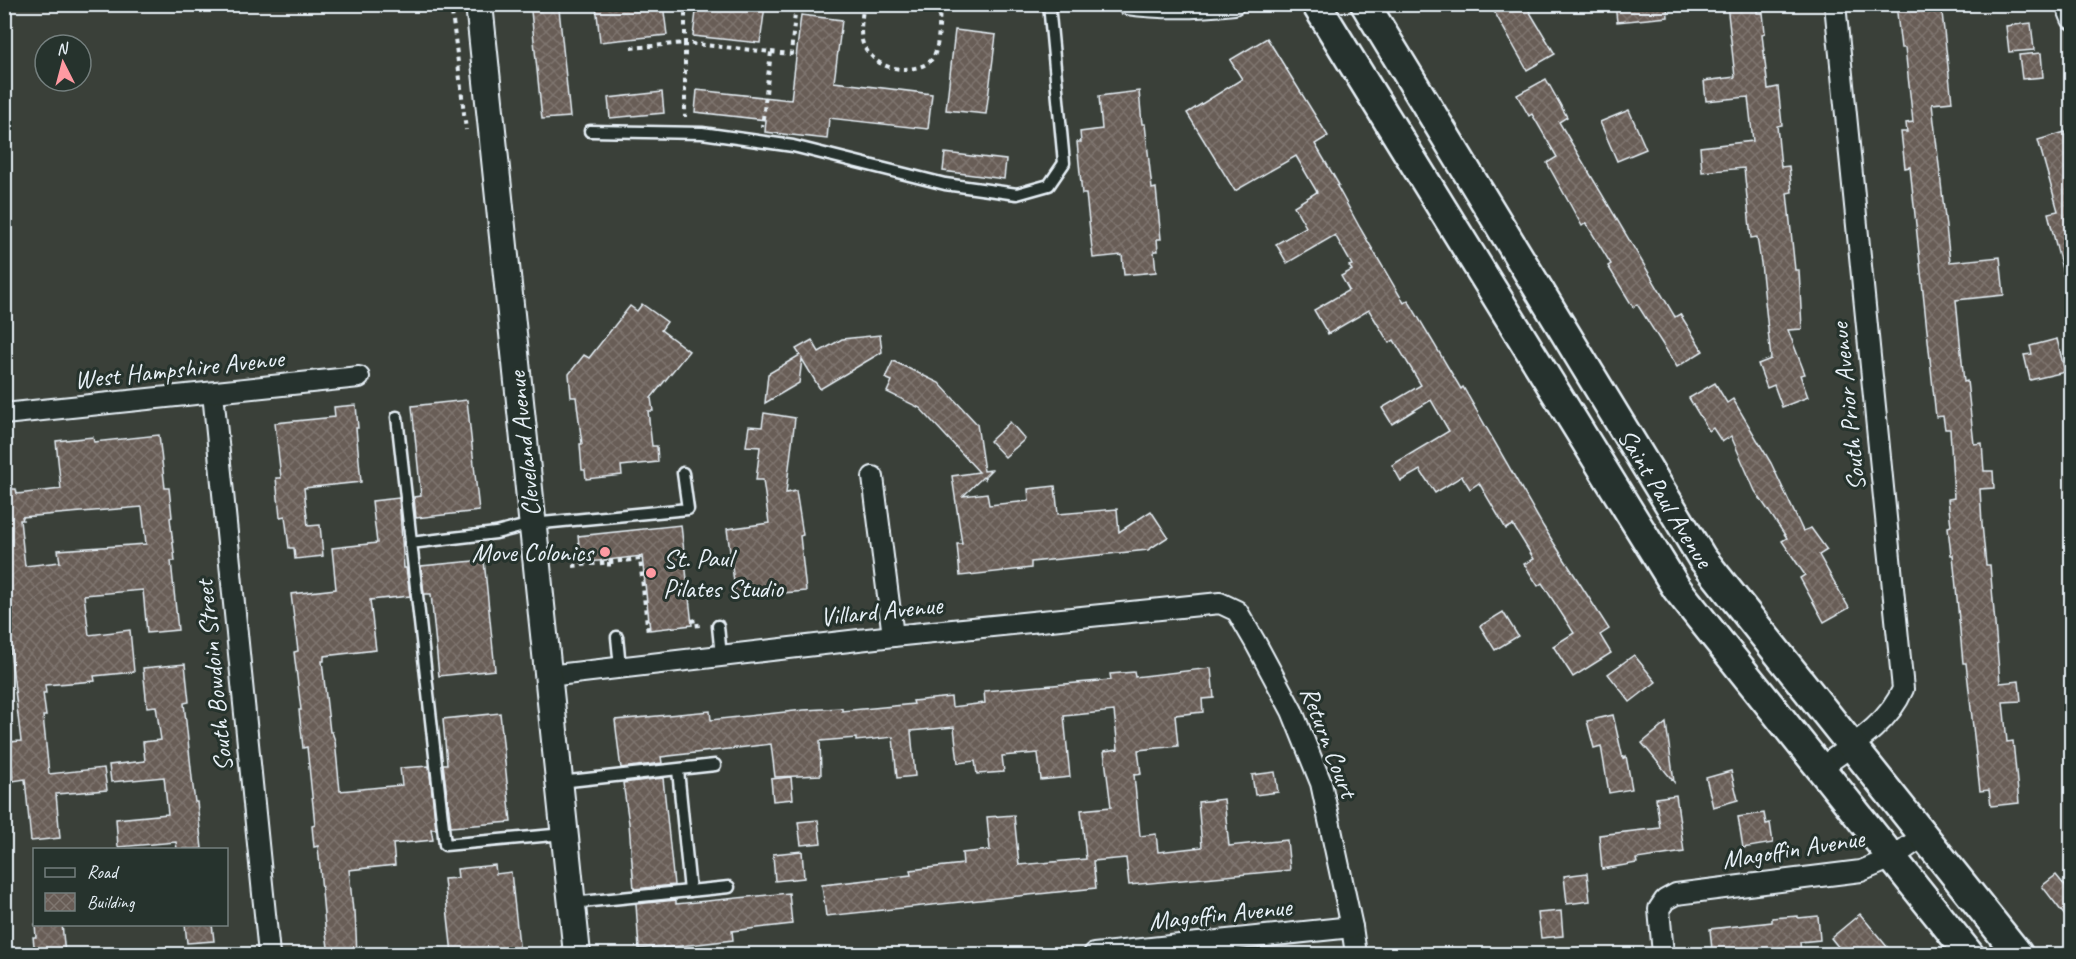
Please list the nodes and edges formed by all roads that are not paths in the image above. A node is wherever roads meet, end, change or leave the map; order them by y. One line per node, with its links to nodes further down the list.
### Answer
1 (479, 4): 17 (street, Cleveland Avenue)
2 (1048, 4): 10 (lane)
3 (1127, 4): 4 (street)
4 (1234, 4)
5 (1316, 4): 28 (main road, Saint Paul Avenue)
6 (1365, 4): 26 (main road, Saint Paul Avenue)
7 (1835, 4): 26 (street, South Prior Avenue)
8 (2066, 4): 9 (street)
9 (2072, 19)
10 (590, 131)
11 (359, 377): 12 (street, West Hampshire Avenue)
12 (213, 393): 13 (street, West Hampshire Avenue); 38 (street, South Bowdoin Street)
13 (4, 414)
14 (397, 417): 18 (lane)
15 (683, 473): 17 (lane)
16 (873, 477): 21 (street)
17 (532, 524): 18 (lane); 25 (street, Cleveland Avenue)
18 (410, 543): 31 (lane)
19 (1220, 603): 21 (street, Villard Avenue); 37 (street, Return Court)
20 (718, 626): 23 (lane)
21 (893, 636): 23 (street, Villard Avenue)
22 (617, 637): 24 (lane)
23 (721, 656): 24 (street, Villard Avenue)
24 (620, 667): 25 (street, Villard Avenue)
25 (548, 676): 30 (street, Cleveland Avenue)
26 (1851, 745): 28 (street, South Prior Avenue); 32 (main road, Saint Paul Avenue)
27 (715, 765): 29 (lane)
28 (1820, 768): 33 (main road, Saint Paul Avenue)
29 (678, 770): 30 (lane); 35 (lane)
30 (559, 782): 31 (street, Cleveland Avenue)
31 (565, 834): 36 (street, Cleveland Avenue)
32 (1923, 836): 33 (street, Magoffin Avenue); 44 (main road, Saint Paul Avenue)
33 (1892, 858): 42 (street, Magoffin Avenue); 43 (main road, Saint Paul Avenue)
34 (729, 887): 35 (lane)
35 (690, 891): 36 (lane)
36 (572, 903): 39 (street, Cleveland Avenue)
37 (1352, 927): 40 (street, Magoffin Avenue); 41 (street, Return Court)
38 (269, 954)
39 (577, 954)
40 (1094, 954)
41 (1356, 954)
42 (1663, 954)
43 (1969, 954)
44 (2018, 954)

